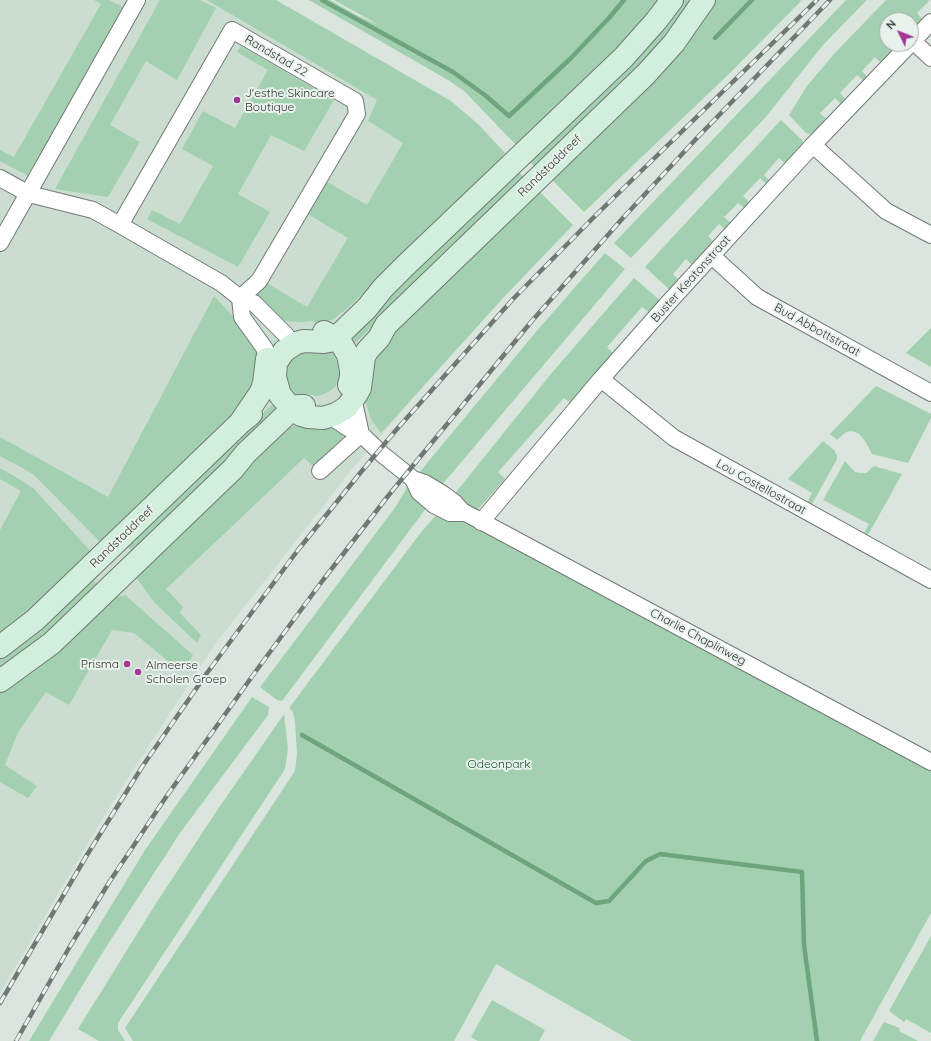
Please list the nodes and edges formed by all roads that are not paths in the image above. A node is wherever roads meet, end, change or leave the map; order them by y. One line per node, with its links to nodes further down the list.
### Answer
1 (137, 0): 11 (street)
2 (672, 0): 17 (main road)
3 (704, 0): 19 (main road, Randstaddreef)
4 (931, 22): 5 (street, Buster Keatonstraat)
5 (919, 34)
6 (919, 48): 8 (street)
7 (901, 52): 9 (street, Buster Keatonstraat)
8 (931, 58)
9 (813, 145): 13 (street); 15 (street, Buster Keatonstraat)
10 (0, 178): 11 (street)
11 (29, 194): 12 (street); 14 (street)
12 (120, 225): 16 (street); 16 (street, Randstad 22)
13 (931, 235)
14 (0, 242)
15 (712, 256): 20 (street, Buster Keatonstraat); 21 (street, Bud Abbottstraat)
16 (240, 298): 18 (street); 18 (street)
17 (329, 335): 18 (main road); 19 (main road)
18 (274, 360): 23 (main road); 29 (main road, Randstaddreef)
19 (356, 366): 22 (main road)
20 (601, 379): 27 (street, Buster Keatonstraat); 28 (street, Lou Costellostraat)
21 (931, 393)
22 (349, 396): 23 (main road); 24 (main road); 25 (street)
23 (296, 412): 24 (main road); 30 (main road)
24 (330, 416): 25 (street, Charlie Chaplinweg)
25 (361, 434): 26 (street); 27 (street, Charlie Chaplinweg)
26 (320, 471)
27 (481, 522): 31 (street, Charlie Chaplinweg)
28 (931, 580)
29 (0, 647)
30 (0, 681)
31 (930, 761)

